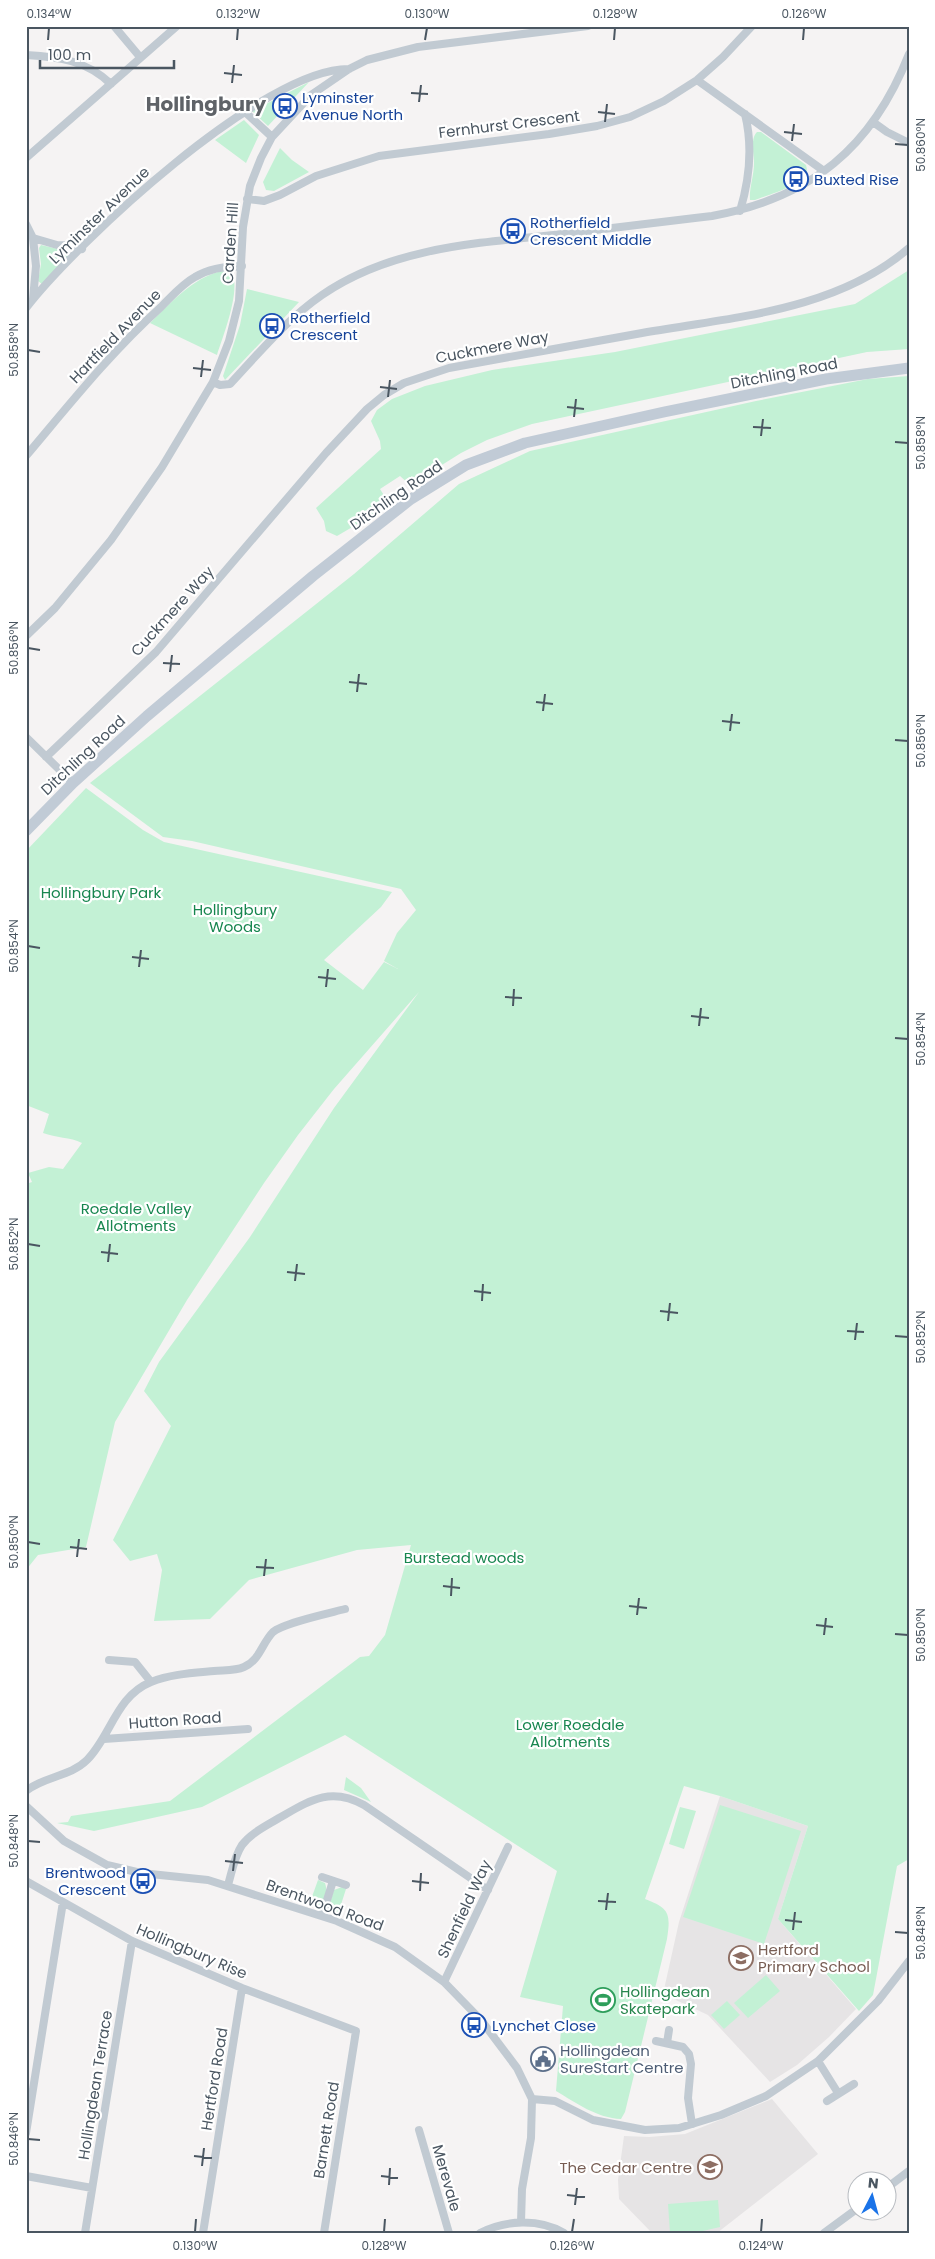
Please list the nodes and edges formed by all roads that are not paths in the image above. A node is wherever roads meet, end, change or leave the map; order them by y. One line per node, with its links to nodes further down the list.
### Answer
1 (114, 26): 7 (street)
2 (177, 26): 7 (street)
3 (588, 26): 8 (street, Carden Hill)
4 (752, 26): 9 (street, Fernhurst Crescent)
5 (909, 54): 13 (street)
6 (26, 55): 10 (street)
7 (140, 57): 10 (street)
8 (349, 69): 11 (street, Lyminster Avenue); 14 (street, Carden Hill)
9 (697, 80): 12 (street); 18 (street, Fernhurst Crescent)
10 (111, 84): 16 (street)
11 (244, 111): 14 (street); 23 (street, Lyminster Avenue)
12 (745, 114): 17 (street); 19 (street)
13 (873, 122): 15 (street); 17 (street)
14 (272, 137): 18 (street, Carden Hill)
15 (909, 143)
16 (26, 158)
17 (824, 171): 19 (street)
18 (247, 199): 24 (street, Carden Hill)
19 (740, 210): 28 (street)
20 (26, 224): 21 (street)
21 (33, 238): 23 (street); 25 (street)
22 (909, 248): 32 (street, Cuckmere Way)
23 (82, 249): 25 (street, Lyminster Avenue)
24 (242, 266): 28 (street, Carden Hill); 29 (street, Hartfield Avenue)
25 (33, 299): 26 (street, Lyminster Avenue)
26 (26, 308)
27 (909, 368): 33 (street, Ditchling Road)
28 (213, 382): 30 (street, Carden Hill)
29 (26, 456)
30 (26, 636)
31 (26, 737): 32 (street)
32 (46, 758): 33 (street)
33 (72, 783): 34 (street, Ditchling Road)
34 (26, 831)
35 (345, 1608): 37 (street)
36 (109, 1660): 37 (street)
37 (151, 1682): 39 (street)
38 (248, 1729): 39 (street, Hutton Road)
39 (104, 1738): 40 (street)
40 (26, 1791)
41 (26, 1806): 46 (street, Brentwood Road)
42 (508, 1847): 48 (street, Shenfield Way)
43 (322, 1877): 45 (street)
44 (26, 1881): 49 (street, Hollingbury Rise)
45 (334, 1881): 47 (street); 50 (street)
46 (228, 1885): 48 (street); 50 (street, Brentwood Road)
47 (346, 1885)
48 (488, 1890): 53 (street, Shenfield Way)
49 (64, 1902): 51 (street, Hollingbury Rise); 66 (street)
50 (322, 1916): 53 (street, Brentwood Road)
51 (132, 1941): 54 (street, Hollingbury Rise); 70 (street, Hollingdean Terrace)
52 (909, 1961): 59 (street)
53 (444, 1982): 62 (street, Brentwood Road)
54 (242, 1988): 56 (street, Hollingbury Rise); 74 (street, Hertford Road)
55 (669, 2030): 58 (street)
56 (356, 2031): 75 (street, Barnett Road)
57 (656, 2041): 58 (street)
58 (667, 2043): 64 (street)
59 (818, 2061): 61 (street); 64 (street)
60 (854, 2084): 61 (street)
61 (838, 2093): 63 (street)
62 (532, 2098): 64 (street); 72 (street, Brentwood Road)
63 (827, 2101)
64 (692, 2124)
65 (419, 2130): 76 (street, Merevale)
66 (26, 2132)
67 (909, 2171): 69 (street)
68 (26, 2176): 70 (street)
69 (898, 2179)
70 (92, 2188): 73 (street, Hollingdean Terrace)
71 (848, 2215): 79 (street)
72 (521, 2222): 77 (street); 78 (street)
73 (85, 2233)
74 (203, 2233)
75 (324, 2233)
76 (449, 2233)
77 (480, 2233)
78 (564, 2233)
79 (824, 2233)

